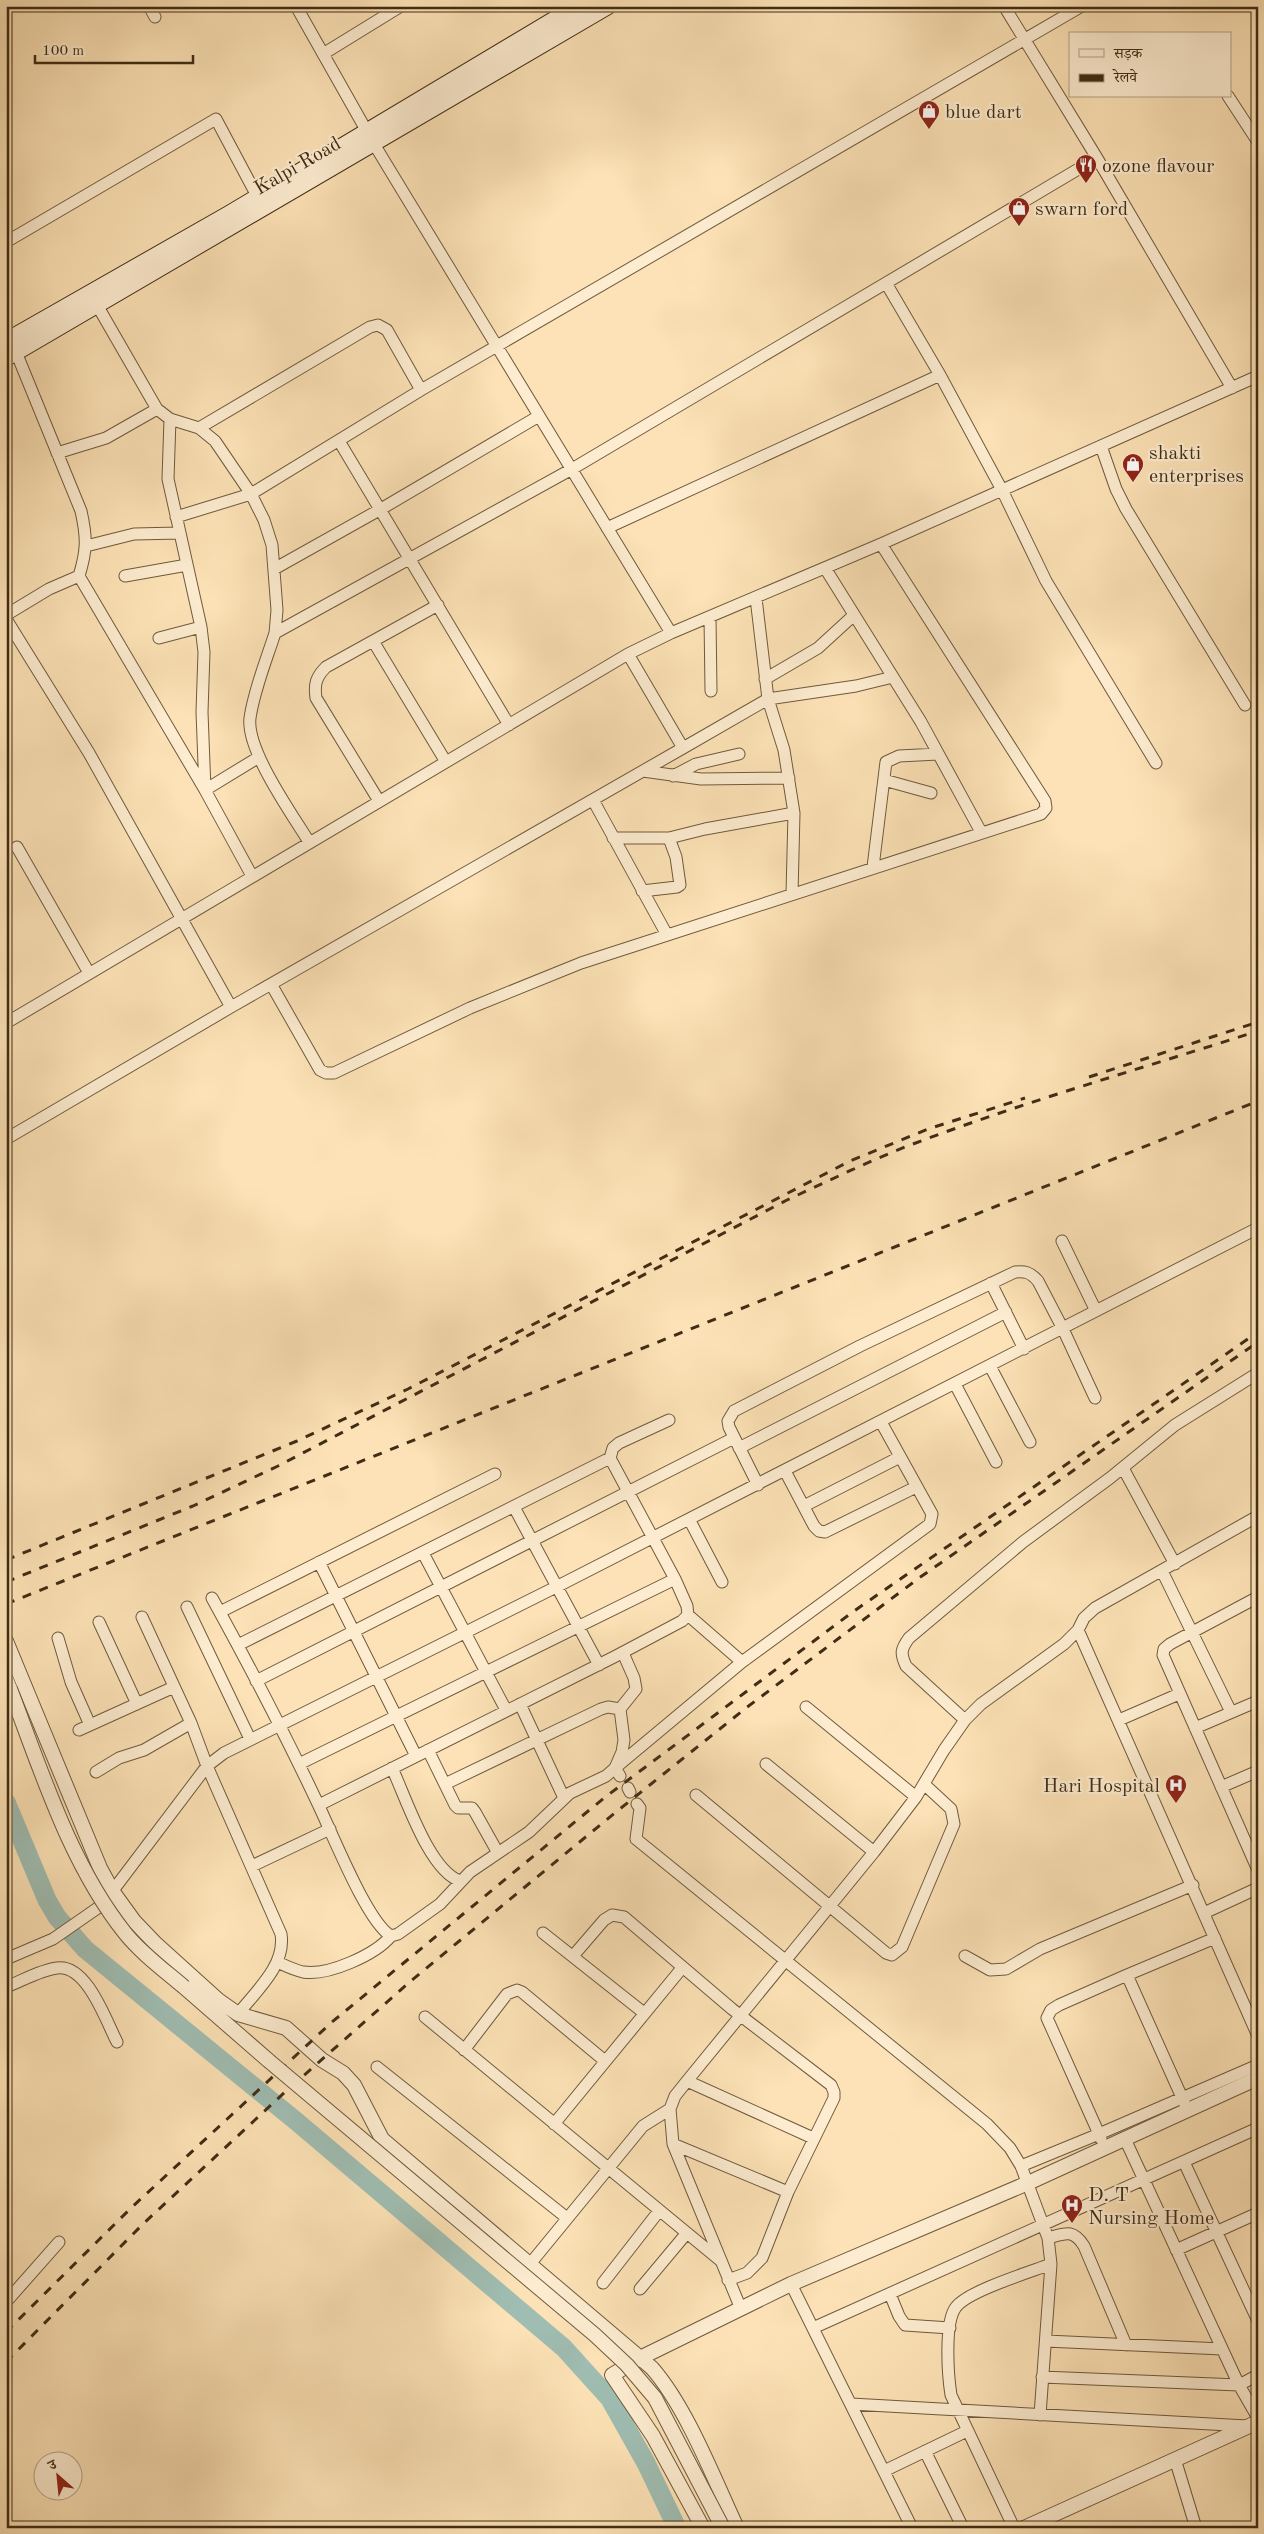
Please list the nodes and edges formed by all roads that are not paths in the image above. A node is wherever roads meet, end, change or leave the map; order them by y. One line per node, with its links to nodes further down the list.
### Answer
1 (149, 6): 8 (street)
2 (296, 6): 11 (street)
3 (400, 6): 11 (street)
4 (578, 6): 10 (main road, Kalpi Road)
5 (608, 6): 10 (main road, Kalpi Road)
6 (1004, 6): 9 (street)
7 (1082, 6): 9 (street)
8 (155, 17)
9 (1024, 40): 15 (street); 20 (street)
10 (514, 52): 13 (main road, Kalpi Road)
11 (323, 54): 13 (street)
12 (1229, 98): 14 (street)
13 (370, 137): 16 (main road, Kalpi Road); 19 (main road, Kalpi Road); 20 (street)
14 (1258, 142)
15 (1097, 158): 18 (street); 24 (street)
16 (257, 196): 17 (street); 21 (main road, Kalpi Road)
17 (6, 242)
18 (886, 283): 22 (street); 33 (street)
19 (97, 305): 21 (main road, Kalpi Road); 26 (street)
20 (497, 345): 25 (street); 27 (street)
21 (10, 351): 32 (street)
22 (940, 375): 34 (street); 38 (street)
23 (1258, 376): 24 (street)
24 (1232, 388): 31 (street)
25 (421, 390): 29 (street); 30 (street)
26 (157, 409): 28 (street); 32 (street)
27 (539, 416): 33 (street); 36 (street)
28 (170, 419): 29 (street); 37 (street)
29 (199, 428): 35 (street)
30 (338, 441): 35 (street); 36 (street)
31 (1101, 446): 34 (street); 64 (street)
32 (57, 453): 41 (street)
33 (572, 470): 38 (street); 42 (street)
34 (1002, 490): 40 (street); 71 (street)
35 (251, 494): 37 (street); 44 (street)
36 (381, 509): 42 (street); 44 (street)
37 (176, 517): 39 (street)
38 (607, 528): 56 (street)
39 (179, 533): 41 (street); 43 (street)
40 (881, 544): 45 (street); 81 (street)
41 (86, 546): 46 (street)
42 (411, 559): 49 (street); 55 (street)
43 (187, 565): 47 (street); 54 (street)
44 (274, 568): 55 (street)
45 (825, 568): 48 (street); 51 (street)
46 (79, 576): 50 (street); 76 (street)
47 (125, 576)
48 (756, 598): 52 (street); 61 (street)
49 (438, 605): 58 (street); 65 (street)
50 (6, 614)
51 (854, 615): 60 (street); 61 (street)
52 (710, 617): 56 (street); 62 (street)
53 (6, 619): 90 (street)
54 (201, 627): 57 (street); 76 (street)
55 (274, 633): 69 (street)
56 (671, 633): 59 (street)
57 (159, 638)
58 (373, 641): 70 (street); 79 (street)
59 (628, 654): 65 (street); 66 (street)
60 (893, 677): 63 (street); 68 (street)
61 (765, 679): 63 (street)
62 (711, 691)
63 (768, 699): 66 (street); 74 (street)
64 (1245, 705)
65 (509, 725): 70 (street)
66 (683, 748): 72 (street)
67 (739, 754): 73 (street)
68 (938, 754): 75 (street); 81 (street)
69 (259, 757): 76 (street); 84 (street)
70 (446, 762): 79 (street)
71 (1156, 763)
72 (642, 771): 73 (street); 78 (street)
73 (673, 776): 74 (street)
74 (788, 778): 80 (street)
75 (884, 780): 77 (street); 86 (street)
76 (205, 790): 87 (street)
77 (931, 792)
78 (593, 800): 82 (street); 93 (street)
79 (379, 801): 84 (street)
80 (794, 813): 83 (street); 89 (street)
81 (981, 832): 86 (street)
82 (613, 838): 83 (street); 88 (street)
83 (669, 838): 88 (street)
84 (309, 842): 87 (street)
85 (17, 847): 92 (street)
86 (873, 867): 89 (street)
87 (252, 876): 90 (street)
88 (642, 891): 91 (street)
89 (792, 894): 91 (street)
90 (183, 918): 92 (street); 94 (street)
91 (666, 935): 93 (street)
92 (89, 973): 95 (street)
93 (271, 984): 94 (street)
94 (231, 1007): 96 (street)
95 (6, 1023)
96 (6, 1139)
97 (1257, 1231): 100 (street)
98 (1062, 1241): 100 (street)
99 (991, 1283): 101 (street); 102 (street); 111 (street)
100 (1096, 1311): 102 (street)
101 (1006, 1312): 103 (street); 111 (street)
102 (1063, 1329): 103 (street); 107 (street)
103 (1024, 1348): 104 (street)
104 (990, 1366): 106 (street); 110 (street)
105 (1258, 1373): 115 (street)
106 (955, 1384): 109 (street); 114 (street)
107 (1095, 1398)
108 (669, 1420): 113 (street)
109 (881, 1422): 112 (street); 116 (street)
110 (1030, 1442)
111 (737, 1443): 118 (street); 120 (street)
112 (900, 1457): 119 (street); 121 (street)
113 (610, 1458): 120 (street); 122 (street)
114 (996, 1462)
115 (1122, 1468): 129 (street); 168 (street)
116 (785, 1471): 118 (street); 121 (street)
117 (495, 1474): 128 (street)
118 (758, 1485): 124 (street)
119 (916, 1487): 121 (street); 152 (street)
120 (629, 1493): 125 (street); 126 (street)
121 (804, 1506)
122 (514, 1507): 126 (street); 127 (street)
123 (1258, 1516): 129 (street)
124 (689, 1519): 125 (street); 132 (street)
125 (652, 1537): 131 (street); 133 (street)
126 (533, 1541): 133 (street); 134 (street)
127 (423, 1553): 134 (street); 135 (street)
128 (319, 1562): 135 (street); 139 (street)
129 (1175, 1564): 130 (street)
130 (1162, 1571): 144 (street); 146 (street)
131 (675, 1579): 140 (street); 143 (street)
132 (722, 1582)
133 (558, 1586): 143 (street); 145 (street)
134 (441, 1587): 145 (street); 147 (street)
135 (335, 1596): 147 (street); 150 (street)
136 (212, 1598): 139 (street)
137 (1256, 1602): 146 (street)
138 (187, 1607): 173 (street)
139 (220, 1612): 150 (street)
140 (688, 1615): 151 (street); 152 (street)
141 (142, 1617): 158 (street)
142 (99, 1622): 161 (street)
143 (579, 1626): 153 (street); 154 (street)
144 (1078, 1630): 168 (street); 169 (street)
145 (466, 1632): 154 (street); 155 (street)
146 (1194, 1632): 159 (street); 166 (street)
147 (354, 1633): 155 (street); 156 (street)
148 (58, 1638): 161 (street)
149 (6, 1641): 201 (street)
150 (238, 1645): 156 (street)
151 (623, 1653): 153 (street); 165 (street)
152 (742, 1662): 183 (street)
153 (599, 1665): 162 (street)
154 (486, 1672): 164 (street); 167 (street)
155 (376, 1676): 167 (street); 171 (street)
156 (256, 1681): 171 (street)
157 (8, 1684): 284 (street, bridge)
158 (174, 1687): 161 (street); 170 (street)
159 (1179, 1694): 169 (street); 172 (street)
160 (1258, 1701): 166 (street)
161 (137, 1704)
162 (520, 1704): 164 (street); 174 (street)
163 (806, 1707): 188 (street)
164 (506, 1710): 175 (street)
165 (620, 1710): 174 (street); 183 (street)
166 (1231, 1712): 172 (street)
167 (396, 1717): 176 (street); 177 (street)
168 (965, 1720): 185 (street)
169 (1119, 1720): 199 (street)
170 (191, 1723): 179 (street); 182 (street)
171 (278, 1725): 173 (street); 177 (street)
172 (1195, 1728): 186 (street)
173 (250, 1739): 179 (street)
174 (536, 1739): 184 (street); 189 (street)
175 (428, 1750): 176 (street); 184 (street)
176 (416, 1756): 180 (street)
177 (299, 1764): 191 (street)
178 (766, 1764): 194 (street)
179 (207, 1766): 196 (street); 201 (street)
180 (392, 1768): 191 (street); 198 (street)
181 (1258, 1771): 186 (street)
182 (96, 1772)
183 (618, 1772): 189 (street)
184 (445, 1784): 195 (street)
185 (924, 1784): 188 (street); 202 (street)
186 (1221, 1787): 193 (street)
187 (696, 1795): 202 (street)
188 (916, 1797): 194 (street)
189 (564, 1798): 195 (street)
190 (637, 1804): 210 (street)
191 (319, 1805): 192 (street)
192 (330, 1829): 196 (street); 205 (street)
193 (1252, 1847): 197 (street)
194 (874, 1852): 202 (street)
195 (498, 1853): 198 (street)
196 (252, 1866): 211 (street)
197 (1258, 1870)
198 (460, 1881): 205 (street)
199 (1193, 1885): 203 (street); 208 (street)
200 (1258, 1888): 203 (street)
201 (113, 1892): 209 (street); 215 (street)
202 (829, 1906): 210 (street)
203 (1204, 1913): 206 (street)
204 (543, 1932): 207 (street)
205 (391, 1936): 211 (street)
206 (1215, 1938): 213 (street); 219 (street)
207 (572, 1956): 212 (street); 216 (street)
208 (965, 1956)
209 (6, 1959)
210 (786, 1959): 217 (street); 238 (street)
211 (277, 1962): 215 (street)
212 (682, 1968): 216 (street); 217 (street)
213 (1126, 1975): 227 (street); 232 (street)
214 (6, 1987): 220 (street)
215 (238, 2014): 253 (street)
216 (644, 2014): 222 (street)
217 (741, 2015): 226 (street); 233 (street)
218 (424, 2017): 221 (street)
219 (1258, 2036)
220 (117, 2042)
221 (464, 2050): 222 (street); 230 (street)
222 (605, 2061): 230 (street)
223 (1258, 2065): 227 (street)
224 (377, 2067): 245 (street)
225 (1258, 2078): 229 (street)
226 (687, 2081): 228 (street); 233 (street)
227 (1182, 2097): 229 (street); 232 (street)
228 (670, 2109): 235 (street); 239 (street)
229 (1188, 2111): 234 (street)
230 (554, 2124): 239 (street)
231 (1258, 2128): 237 (street)
232 (1099, 2134): 236 (street); 238 (street)
233 (813, 2138): 242 (street)
234 (1125, 2138): 236 (street); 240 (street)
235 (673, 2144): 242 (street); 252 (street)
236 (1106, 2148): 241 (street)
237 (1184, 2162): 240 (street); 247 (street)
238 (1021, 2166): 241 (street)
239 (608, 2167): 243 (street); 245 (street)
240 (1145, 2180): 246 (street); 251 (street)
241 (1028, 2183): 246 (street); 257 (street)
242 (788, 2192): 255 (street)
243 (659, 2211): 248 (street); 256 (street)
244 (1258, 2213): 247 (street)
245 (567, 2218): 253 (street)
246 (1043, 2223): 249 (street); 260 (street)
247 (1217, 2231): 251 (street); 261 (street)
248 (686, 2234): 252 (street); 258 (street)
249 (1048, 2238): 254 (street); 268 (street)
250 (59, 2242): 262 (street)
251 (1176, 2250): 269 (street)
252 (721, 2261): 255 (street)
253 (530, 2264): 270 (street)
254 (1051, 2264): 266 (street); 267 (street)
255 (728, 2280): 263 (street)
256 (603, 2283)
257 (791, 2284): 263 (street); 265 (street)
258 (640, 2289)
259 (1258, 2290): 261 (street)
260 (890, 2294): 265 (street); 266 (street)
261 (1246, 2296): 264 (street)
262 (6, 2302)
263 (741, 2309): 270 (street)
264 (1258, 2321)
265 (813, 2328): 274 (street)
266 (950, 2328): 275 (street)
267 (1046, 2341): 268 (street); 272 (street)
268 (1126, 2345): 269 (street)
269 (1222, 2349): 273 (street)
270 (640, 2358): 283 (street); 285 (street)
271 (1258, 2375): 273 (street)
272 (1042, 2377): 273 (street); 276 (street)
273 (1238, 2385): 277 (street)
274 (851, 2404): 275 (street); 282 (street)
275 (956, 2409): 276 (street); 279 (street)
276 (1040, 2415): 278 (street)
277 (1258, 2418)
278 (1252, 2424): 281 (street)
279 (967, 2430): 280 (street); 288 (street)
280 (925, 2451): 282 (street); 287 (street)
281 (1175, 2459): 289 (street); 290 (street)
282 (884, 2471): 286 (street)
283 (703, 2528)
284 (723, 2528)
285 (737, 2528)
286 (912, 2528)
287 (963, 2528)
288 (1014, 2528)
289 (1024, 2528)
290 (1196, 2528)

